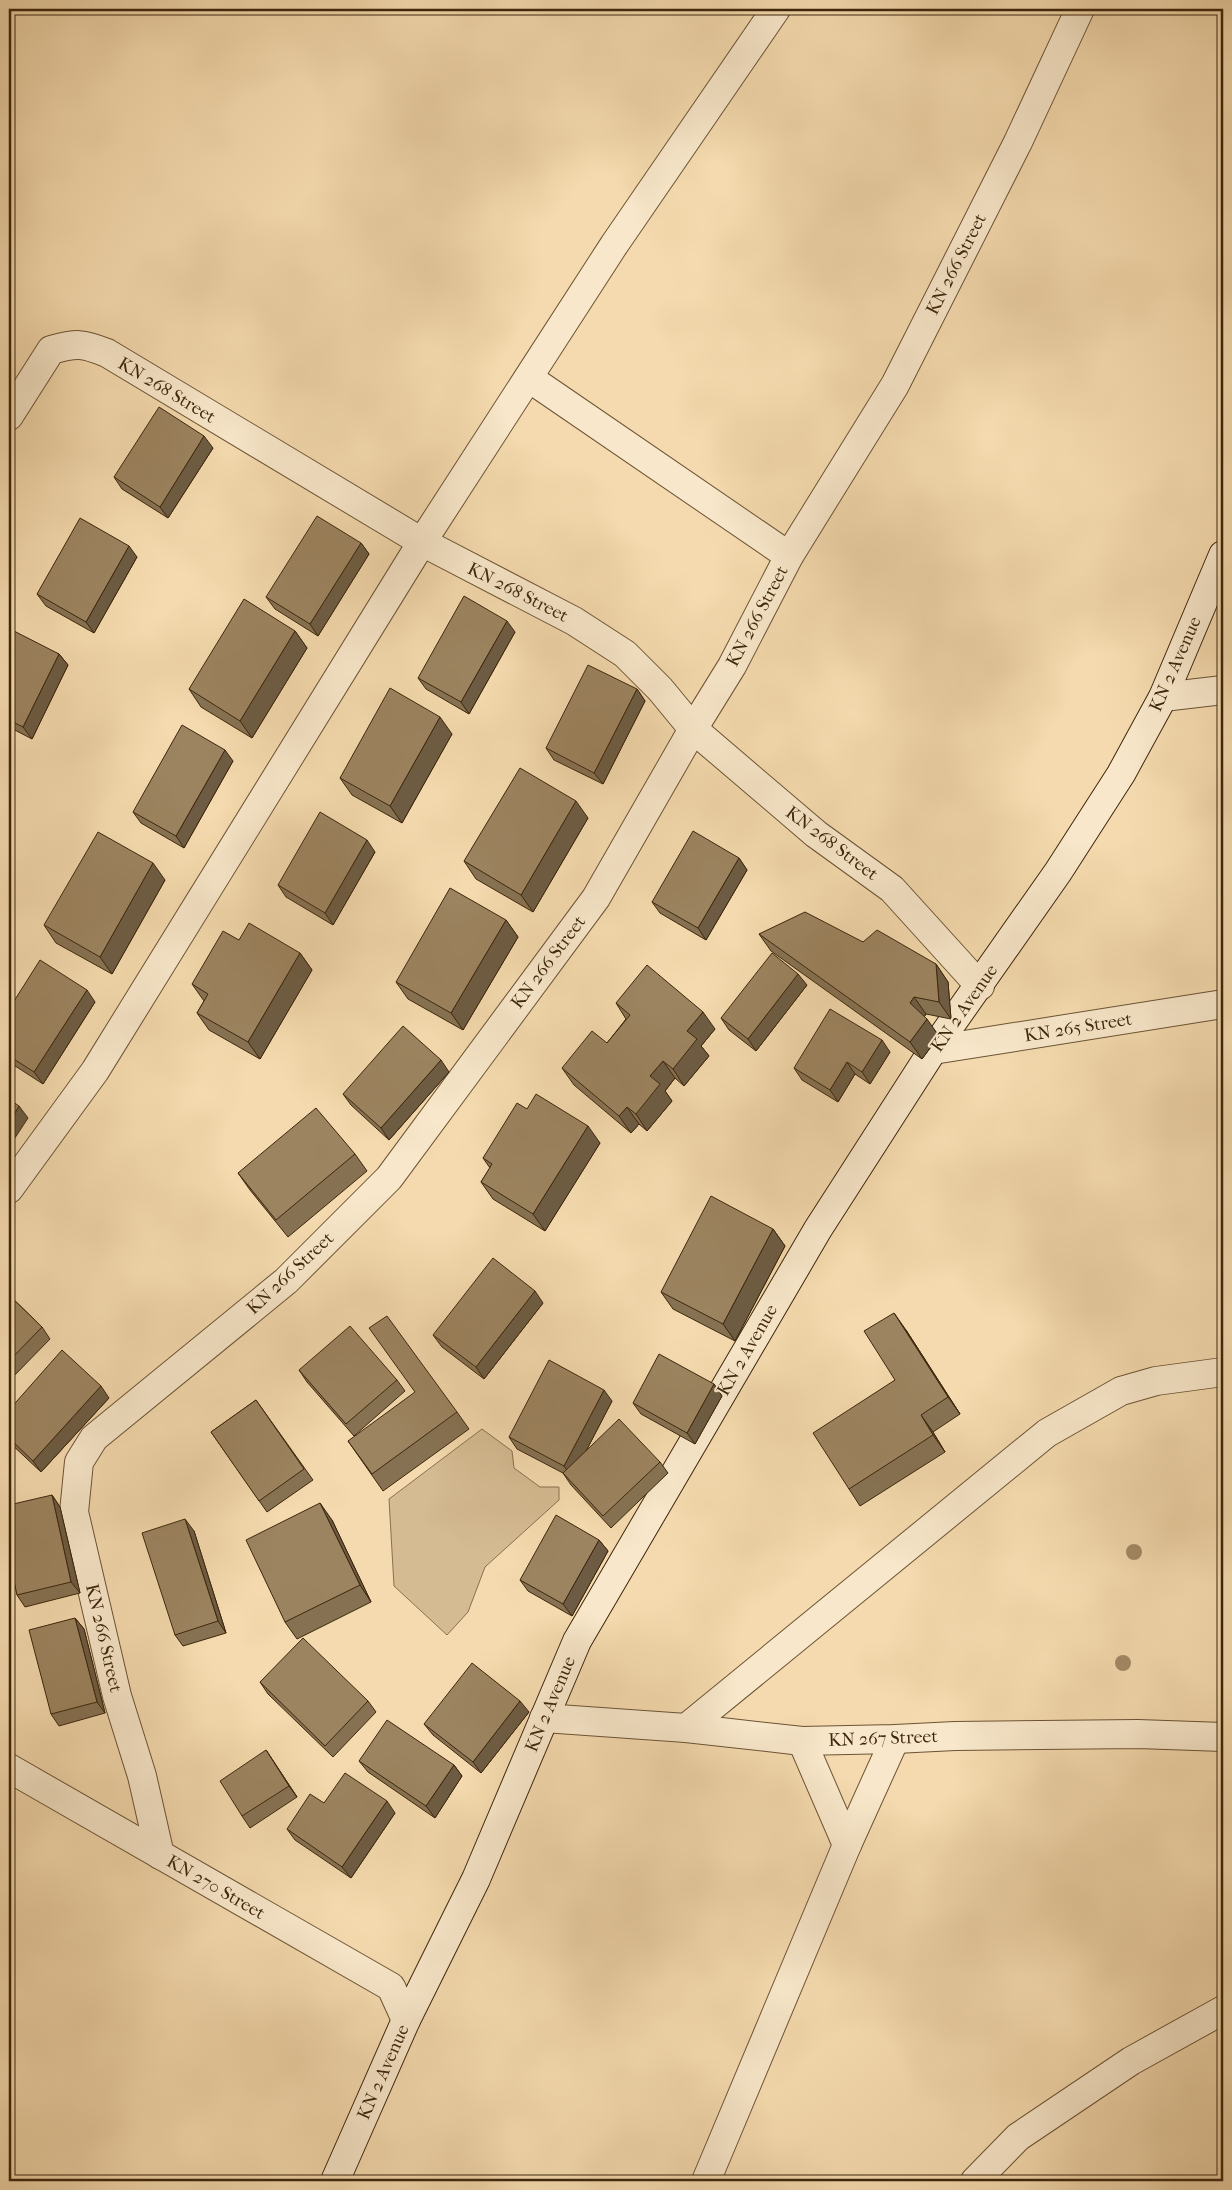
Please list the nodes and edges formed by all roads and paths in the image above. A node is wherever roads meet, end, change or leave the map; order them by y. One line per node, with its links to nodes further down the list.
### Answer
1 (776, 9): 3 (street)
2 (1080, 9): 7 (street, KN 266 Street)
3 (528, 378): 5 (street); 7 (street)
4 (9, 416): 5 (street, KN 268 Street)
5 (422, 542): 10 (street, KN 268 Street); 14 (street)
6 (1223, 555): 9 (street, KN 2 Avenue)
7 (789, 556): 10 (street, KN 266 Street)
8 (1223, 690): 9 (street)
9 (1162, 696): 11 (street, KN 2 Avenue)
10 (693, 729): 11 (street, KN 268 Street); 23 (street, KN 266 Street)
11 (980, 986): 13 (street, KN 2 Avenue)
12 (1223, 1004): 13 (street, KN 265 Street)
13 (933, 1050): 16 (street, KN 2 Avenue)
14 (9, 1189)
15 (1223, 1372): 17 (street)
16 (544, 1718): 17 (street, KN 267 Street); 25 (street, KN 2 Avenue)
17 (686, 1728): 20 (street, KN 267 Street)
18 (1223, 1737): 19 (street, KN 267 Street)
19 (895, 1739): 20 (street, KN 267 Street); 22 (street)
20 (802, 1740): 22 (street)
21 (9, 1768): 23 (street, KN 270 Street)
22 (847, 1845): 27 (street)
23 (160, 1855): 25 (street, KN 270 Street)
24 (1219, 2017): 28 (street)
25 (406, 2020): 26 (street, KN 2 Avenue)
26 (335, 2181)
27 (706, 2181)
28 (975, 2181)

